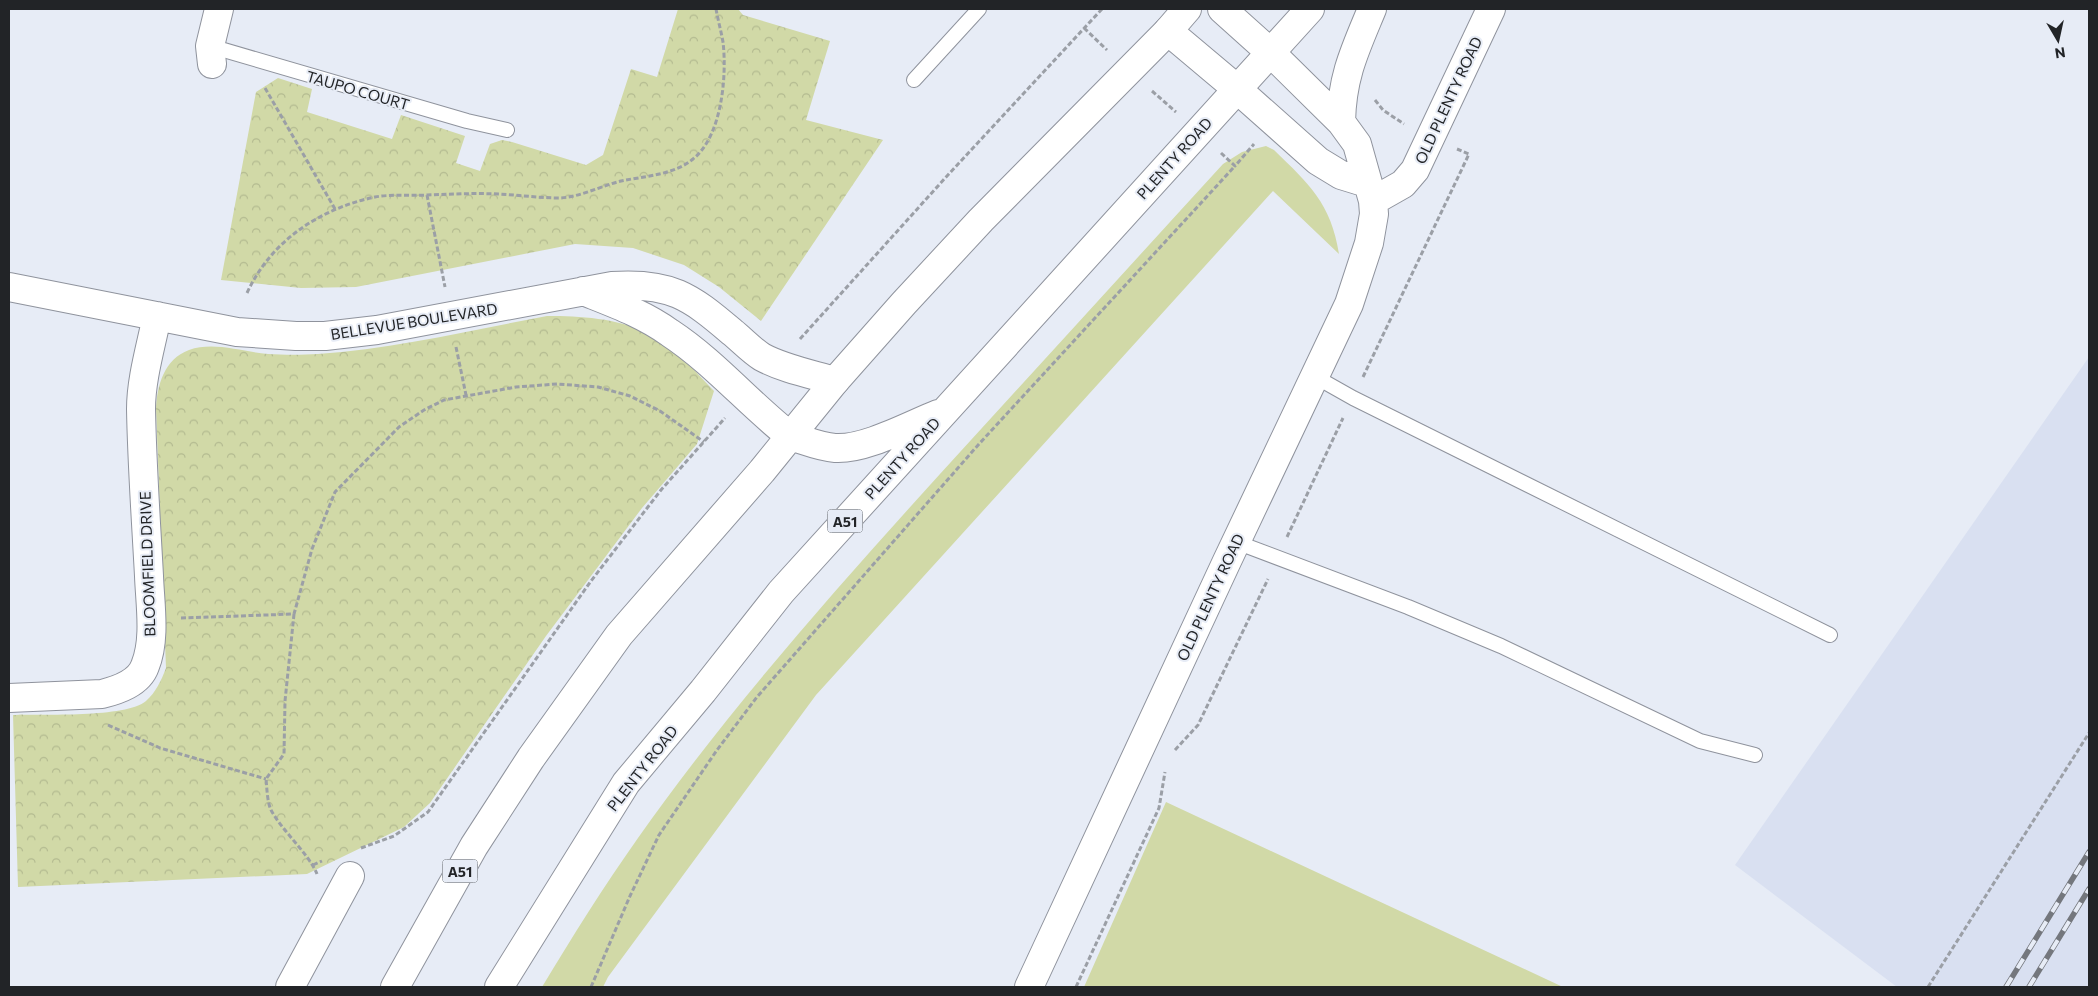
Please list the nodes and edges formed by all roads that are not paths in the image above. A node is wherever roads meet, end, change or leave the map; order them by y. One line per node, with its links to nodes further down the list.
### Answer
1 (218, 9): 10 (main road)
2 (979, 9): 11 (lane)
3 (1188, 9): 8 (main road, A51)
4 (1222, 9): 9 (main road, OLD PLENTY ROAD)
5 (1310, 9): 9 (main road, PLENTY ROAD / A51)
6 (1372, 9): 13 (main road)
7 (1490, 9): 15 (main road, OLD PLENTY ROAD)
8 (1168, 31): 12 (main road); 20 (main road, A51)
9 (1271, 53): 12 (main road, PLENTY ROAD / A51); 13 (main road, OLD PLENTY ROAD)
10 (211, 55): 14 (lane, TAUPO COURT)
11 (914, 80)
12 (1237, 89): 15 (main road); 21 (main road, PLENTY ROAD / A51)
13 (1341, 122): 15 (main road, OLD PLENTY ROAD)
14 (507, 130)
15 (1370, 192): 19 (main road, OLD PLENTY ROAD)
16 (9, 287): 18 (main road, BELLEVUE BOULEVARD)
17 (583, 291): 18 (main road, BELLEVUE BOULEVARD); 20 (main road, BELLEVUE BOULEVARD); 22 (main road)
18 (157, 316): 25 (main road, BLOOMFIELD DRIVE)
19 (1314, 376): 23 (main road, OLD PLENTY ROAD); 24 (lane)
20 (834, 381): 22 (main road, A51)
21 (944, 411): 22 (main road); 30 (main road, PLENTY ROAD / A51)
22 (790, 436): 29 (main road, A51)
23 (1236, 542): 26 (lane); 31 (main road, OLD PLENTY ROAD)
24 (1830, 635)
25 (9, 698)
26 (1755, 755)
27 (351, 863): 28 (main road)
28 (290, 987)
29 (395, 987)
30 (498, 987)
31 (1029, 987)

